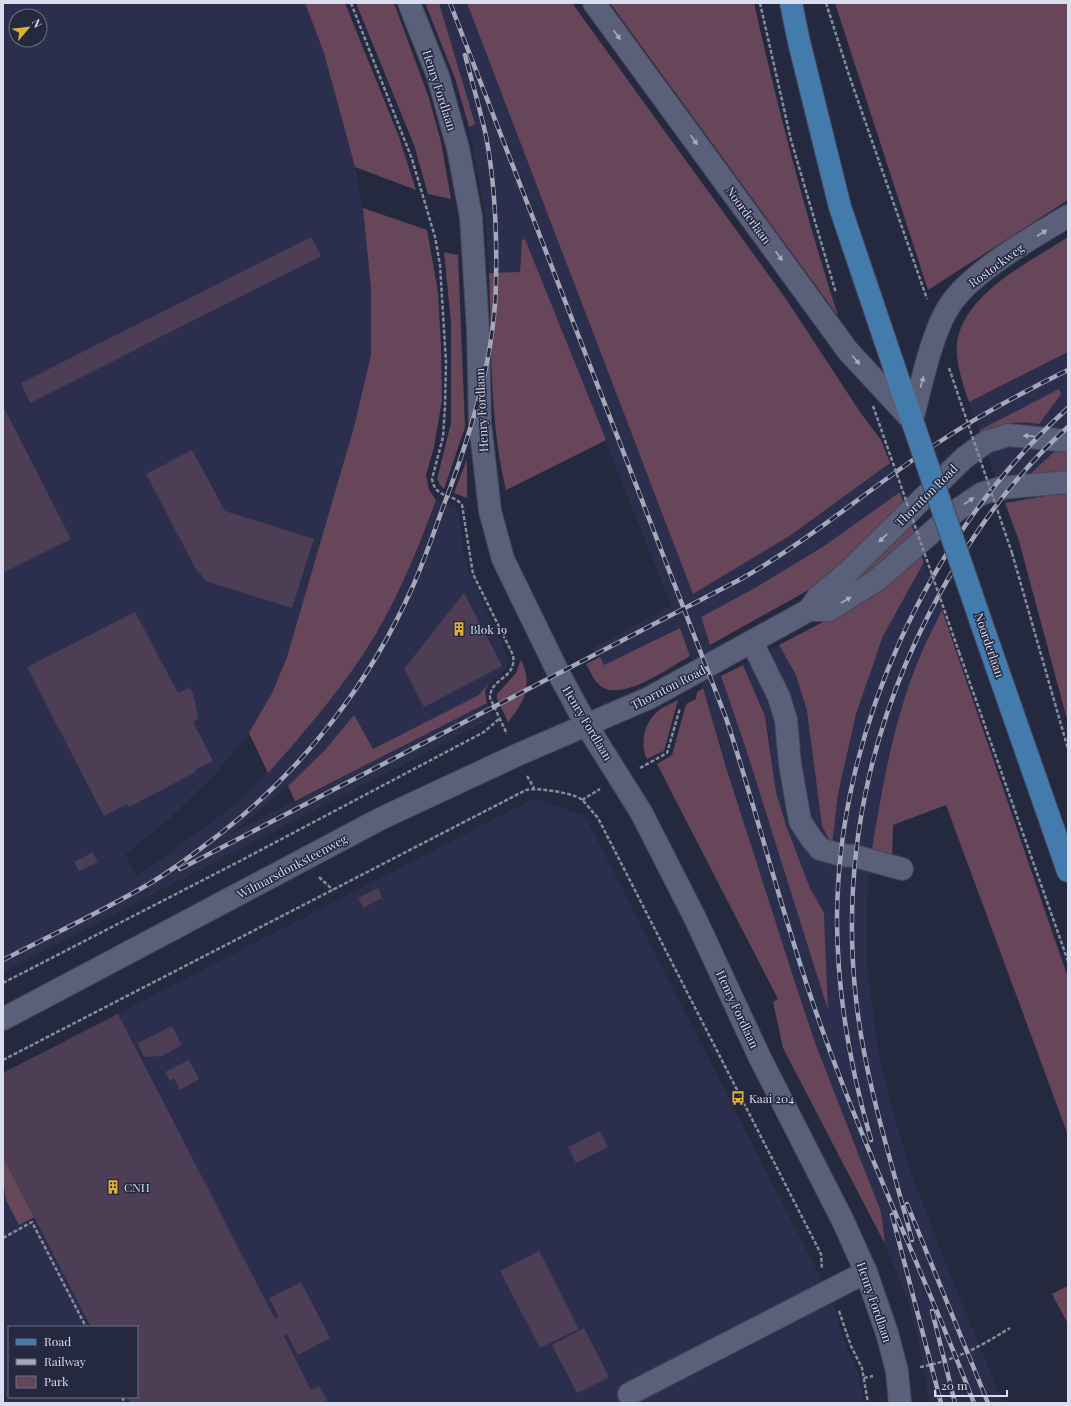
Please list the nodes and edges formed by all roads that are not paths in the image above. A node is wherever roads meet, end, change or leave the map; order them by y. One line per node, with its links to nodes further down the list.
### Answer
1 (409, 3): 10 (street, Henry Fordlaan)
2 (594, 3): 5 (street, Noorderlaan, one-way to 5)
3 (792, 3): 5 (main road, Noorderlaan)
4 (1068, 216): 5 (street, Rostockweg, one-way to 4)
5 (912, 420): 12 (main road, Noorderlaan, bridge)
6 (1068, 441): 8 (street, Thornton Road, one-way to 8)
7 (1068, 482): 8 (street, Thornton Road, one-way to 7)
8 (810, 610): 9 (street, Thornton Road)
9 (752, 642): 10 (street, Thornton Road); 11 (street)
10 (587, 726): 13 (street, Wilmarsdonksteenweg); 14 (street, Henry Fordlaan)
11 (902, 868)
12 (1068, 871)
13 (3, 1020)
14 (866, 1272): 15 (street); 16 (street, Henry Fordlaan)
15 (629, 1394)
16 (900, 1403)

